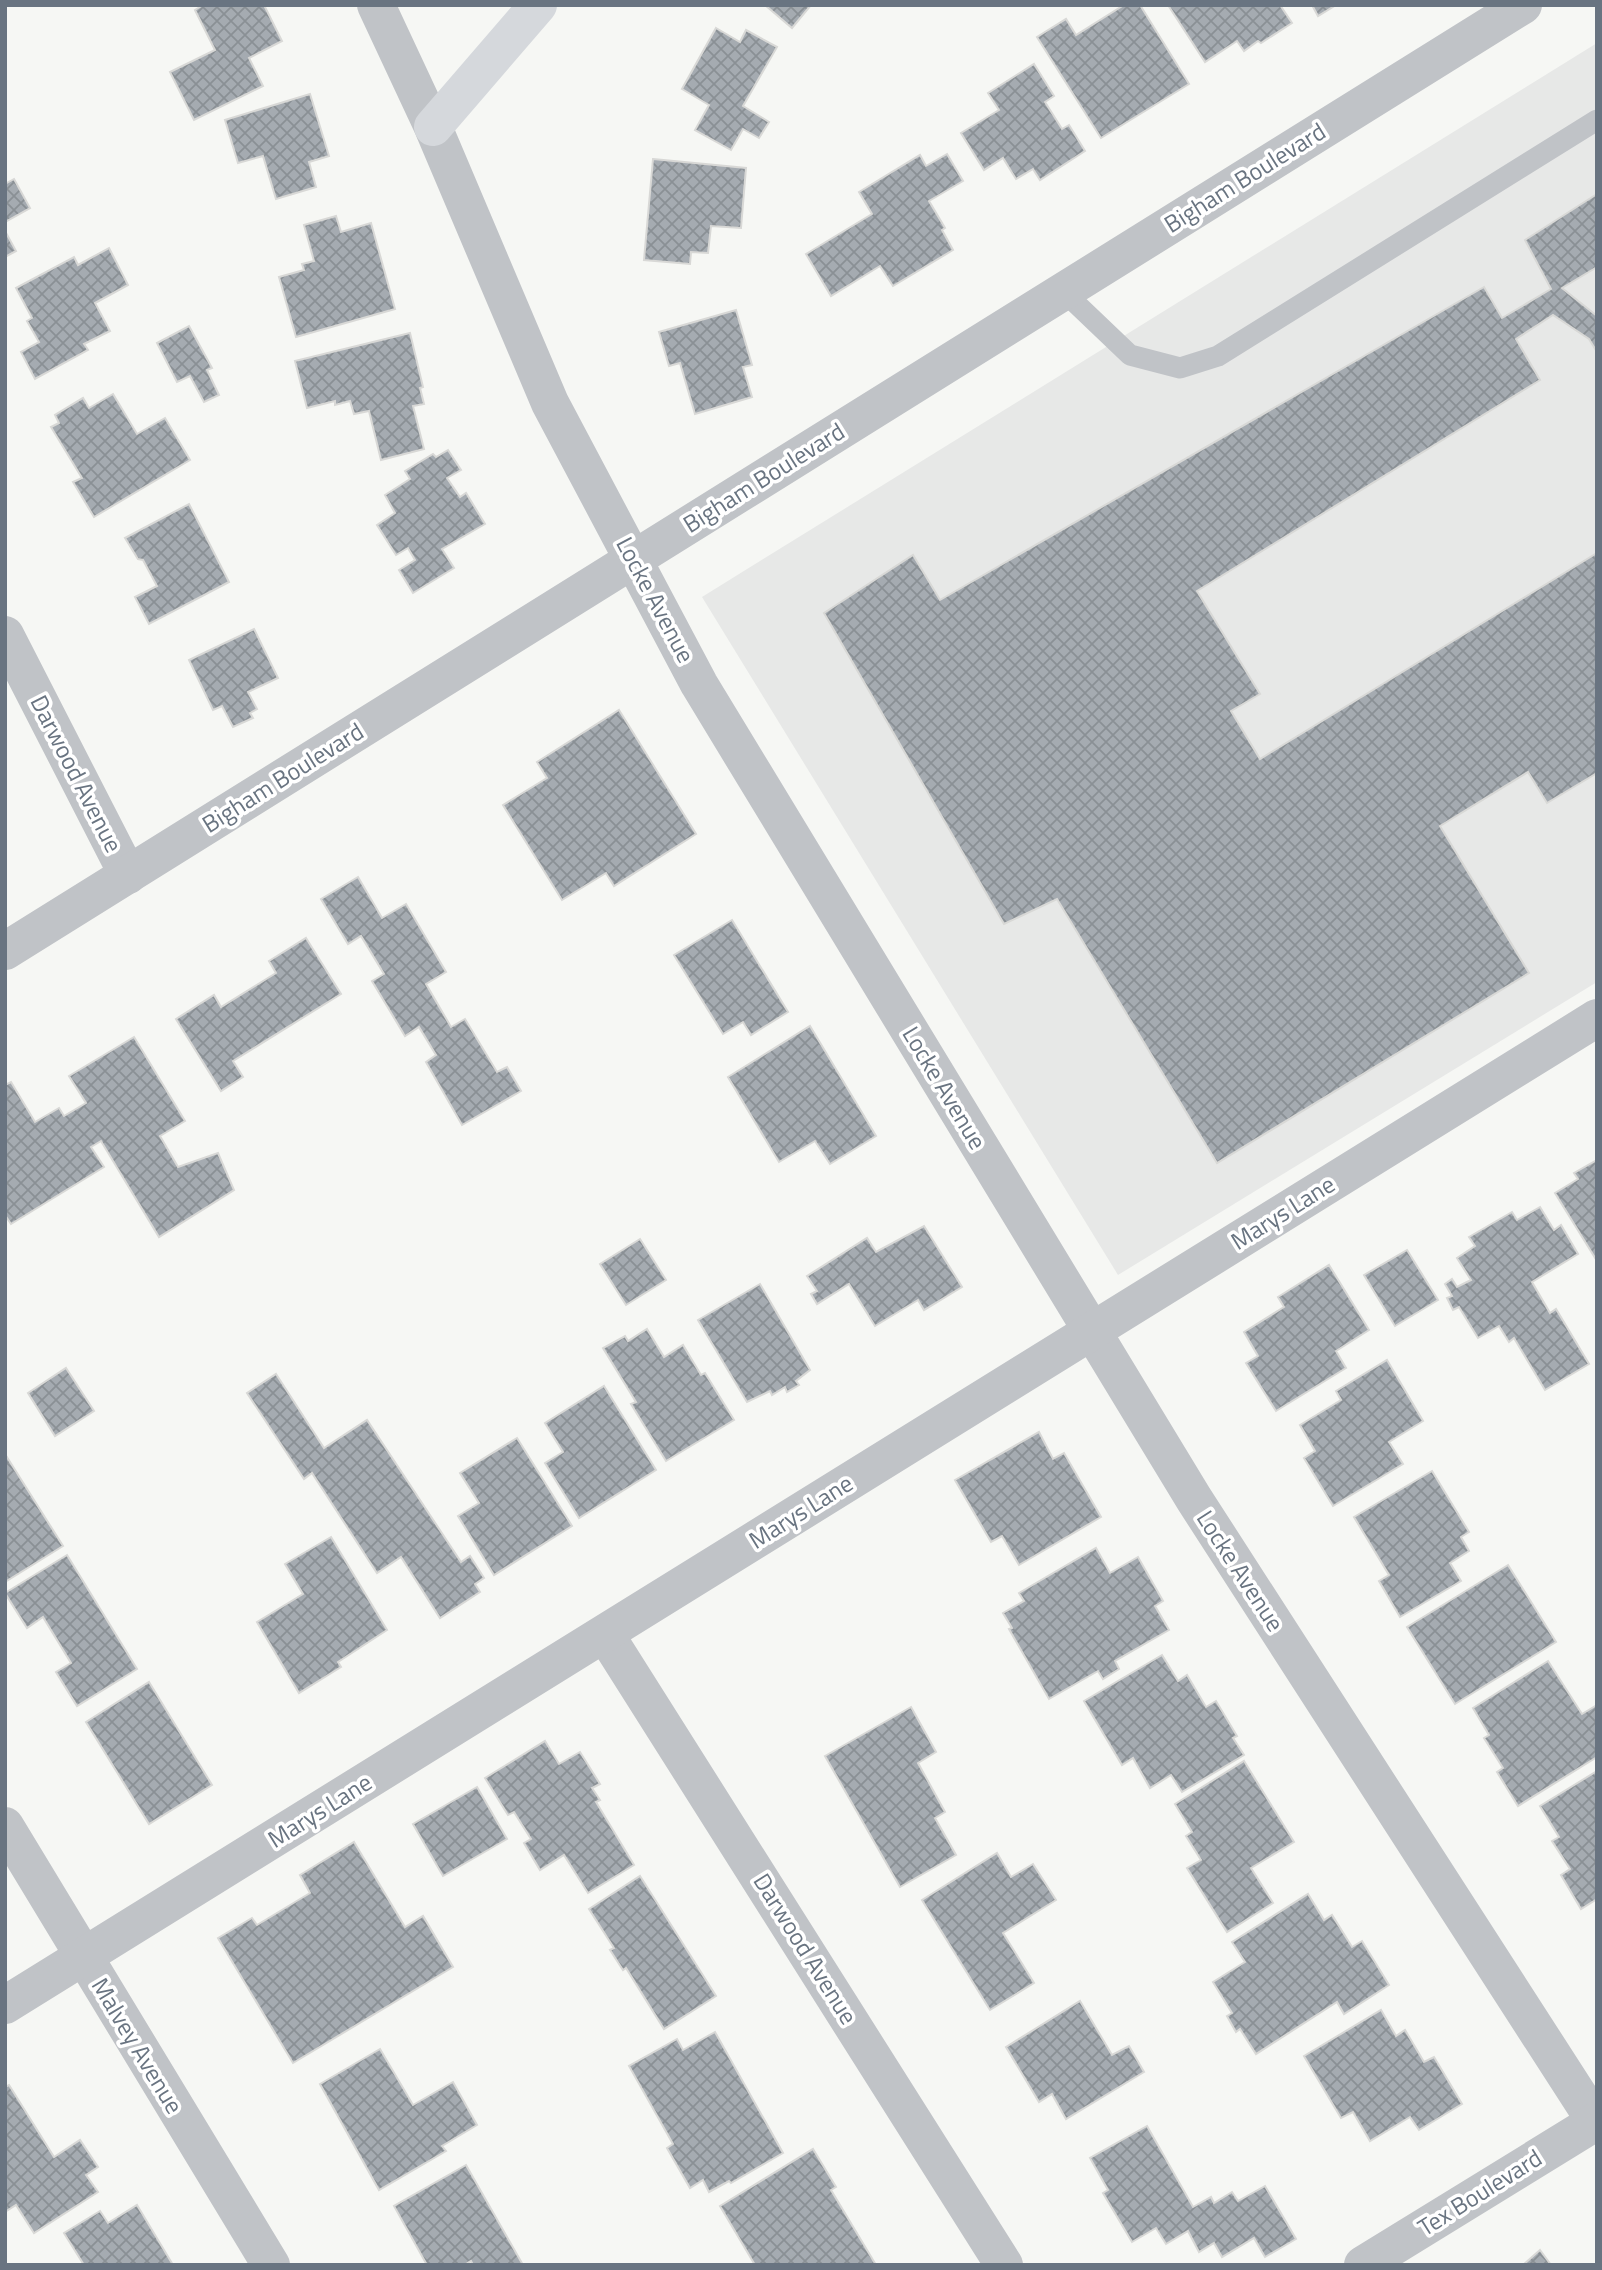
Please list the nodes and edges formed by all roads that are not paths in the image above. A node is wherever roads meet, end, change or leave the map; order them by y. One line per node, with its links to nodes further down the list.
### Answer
1 (376, 5): 5 (street, Locke Avenue)
2 (538, 5): 5 (street)
3 (1523, 5): 6 (street, Bigham Boulevard)
4 (1597, 120): 6 (lane)
5 (433, 127): 7 (street, Locke Avenue)
6 (1064, 292): 7 (street, Bigham Boulevard)
7 (633, 560): 9 (street, Bigham Boulevard); 12 (street, Locke Avenue)
8 (5, 635): 9 (street, Darwood Avenue)
9 (128, 875): 10 (street, Bigham Boulevard)
10 (5, 951)
11 (1597, 1018): 12 (street, Marys Lane)
12 (1092, 1331): 13 (street, Marys Lane); 17 (street, Locke Avenue)
13 (605, 1634): 15 (street, Marys Lane); 19 (street, Darwood Avenue)
14 (5, 1826): 15 (street, Malvey Avenue)
15 (83, 1958): 16 (street, Marys Lane); 18 (street, Malvey Avenue)
16 (5, 2005)
17 (1596, 2122): 20 (street, Tex Boulevard)
18 (271, 2265)
19 (1004, 2265)
20 (1363, 2265)

